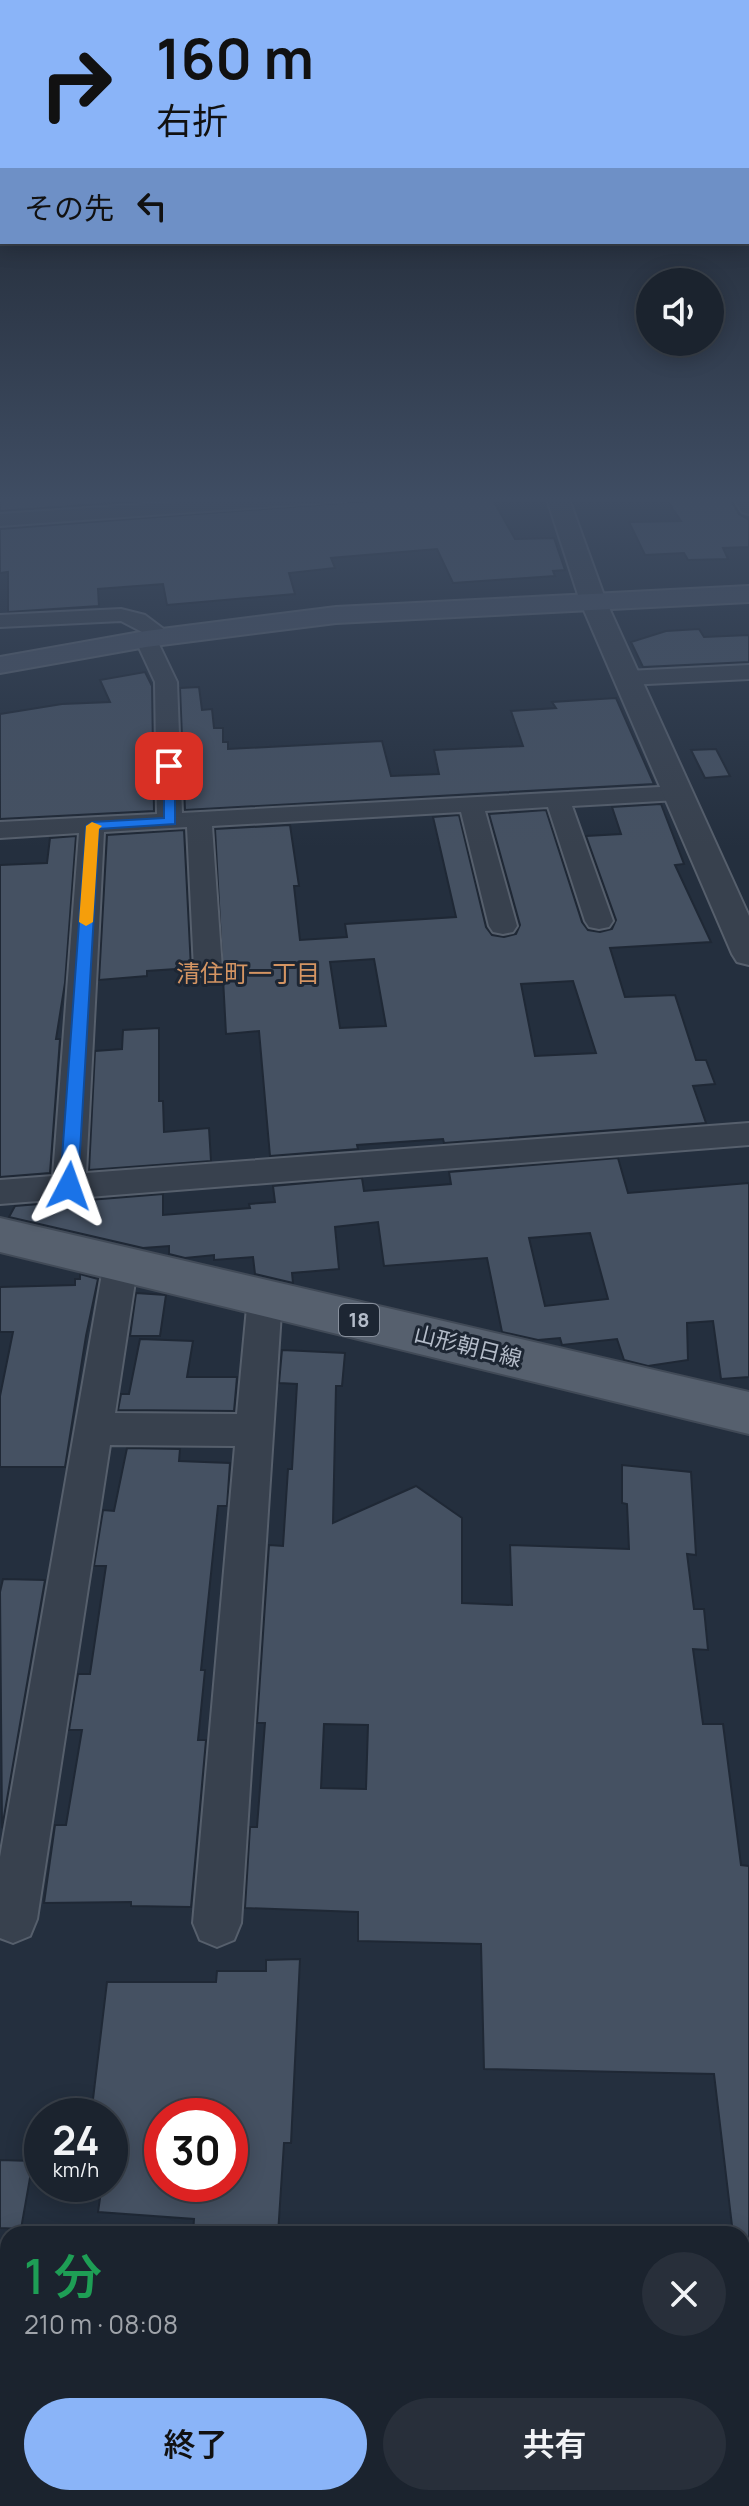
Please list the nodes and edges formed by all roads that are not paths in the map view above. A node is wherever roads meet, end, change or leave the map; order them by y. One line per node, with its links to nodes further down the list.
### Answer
1 (364, 613): 4 (main road)
2 (598, 613): 8 (street)
3 (0, 621): 4 (street)
4 (150, 635): 5 (main road); 6 (main road); 13 (street)
5 (0, 654)
6 (0, 665)
7 (749, 672): 8 (street)
8 (627, 678): 9 (street)
9 (678, 793): 10 (street); 18 (street)
10 (557, 799): 11 (street); 16 (street)
11 (471, 804): 12 (street); 17 (street)
12 (199, 820): 13 (street); 19 (street)
13 (170, 822): 14 (street)
14 (92, 826): 15 (street); 21 (street)
15 (0, 830)
16 (599, 921)
17 (503, 926)
18 (749, 954)
19 (208, 969)
20 (749, 1134): 21 (street)
21 (69, 1186): 22 (street)
22 (0, 1192)
23 (0, 1235): 24 (main road, 山形朝日線 / 18)
24 (121, 1262): 25 (main road, 山形朝日線 / 18); 27 (street)
25 (265, 1297): 26 (main road, 山形朝日線 / 18); 28 (street)
26 (749, 1413)
27 (93, 1429): 28 (street); 29 (street)
28 (254, 1430): 30 (street)
29 (13, 1919)
30 (217, 1923)

